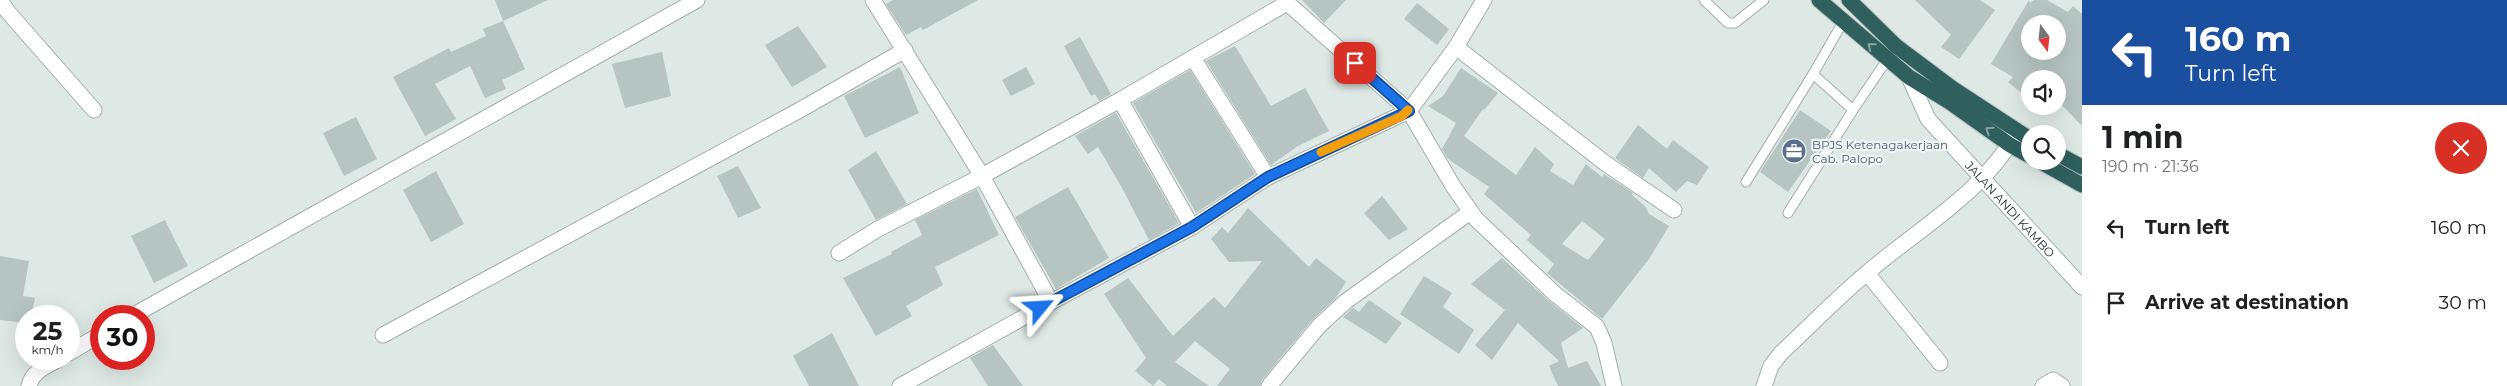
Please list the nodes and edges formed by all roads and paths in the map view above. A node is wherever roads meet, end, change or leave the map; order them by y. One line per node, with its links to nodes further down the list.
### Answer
1 (0, 0): 19 (street)
2 (697, 0): 42 (street)
3 (873, 0): 12 (street)
4 (1484, 0): 11 (street)
5 (1704, 0): 6 (lane)
6 (1764, 0)
7 (1819, 0): 10 (highway)
8 (1849, 0): 15 (highway)
9 (1286, 1): 13 (street); 21 (street)
10 (1843, 22): 14 (highway, one-way to 10); 16 (lane)
11 (1456, 47): 21 (street); 34 (street)
12 (905, 50): 29 (street); 43 (street)
13 (1192, 58): 18 (street); 30 (street)
14 (1887, 60): 17 (highway); 20 (lane)
15 (1917, 62): 17 (highway); 22 (highway)
16 (1812, 74): 20 (lane); 32 (lane)
17 (1909, 77): 24 (highway, one-way to 17); 31 (street, JALAN ANDI KAMBO)
18 (1120, 100): 29 (street); 37 (street)
19 (94, 110)
20 (1853, 110): 36 (lane)
21 (1409, 111): 30 (street); 35 (street)
22 (2021, 133)
23 (2021, 137): 24 (street)
24 (2010, 145): 25 (highway); 31 (street)
25 (2021, 151)
26 (2066, 159): 27 (highway)
27 (2082, 168)
28 (2055, 170): 33 (highway)
29 (982, 176): 38 (street); 41 (street)
30 (1268, 177): 37 (street)
31 (1984, 178): 39 (street); 40 (street, JALAN ANDI KAMBO)
32 (1746, 182)
33 (2082, 185)
34 (1674, 210)
35 (1470, 212): 48 (street); 49 (street)
36 (1788, 213)
37 (1192, 227): 41 (street)
38 (838, 253)
39 (1867, 273): 44 (street); 50 (street)
40 (2082, 288)
41 (1051, 302): 47 (street)
42 (152, 305)
43 (383, 336)
44 (1940, 363)
45 (40, 370): 46 (street)
46 (29, 386)
47 (900, 386)
48 (1269, 386)
49 (1614, 386)
50 (1764, 386)
51 (2043, 386): 52 (street)
52 (2062, 386)

